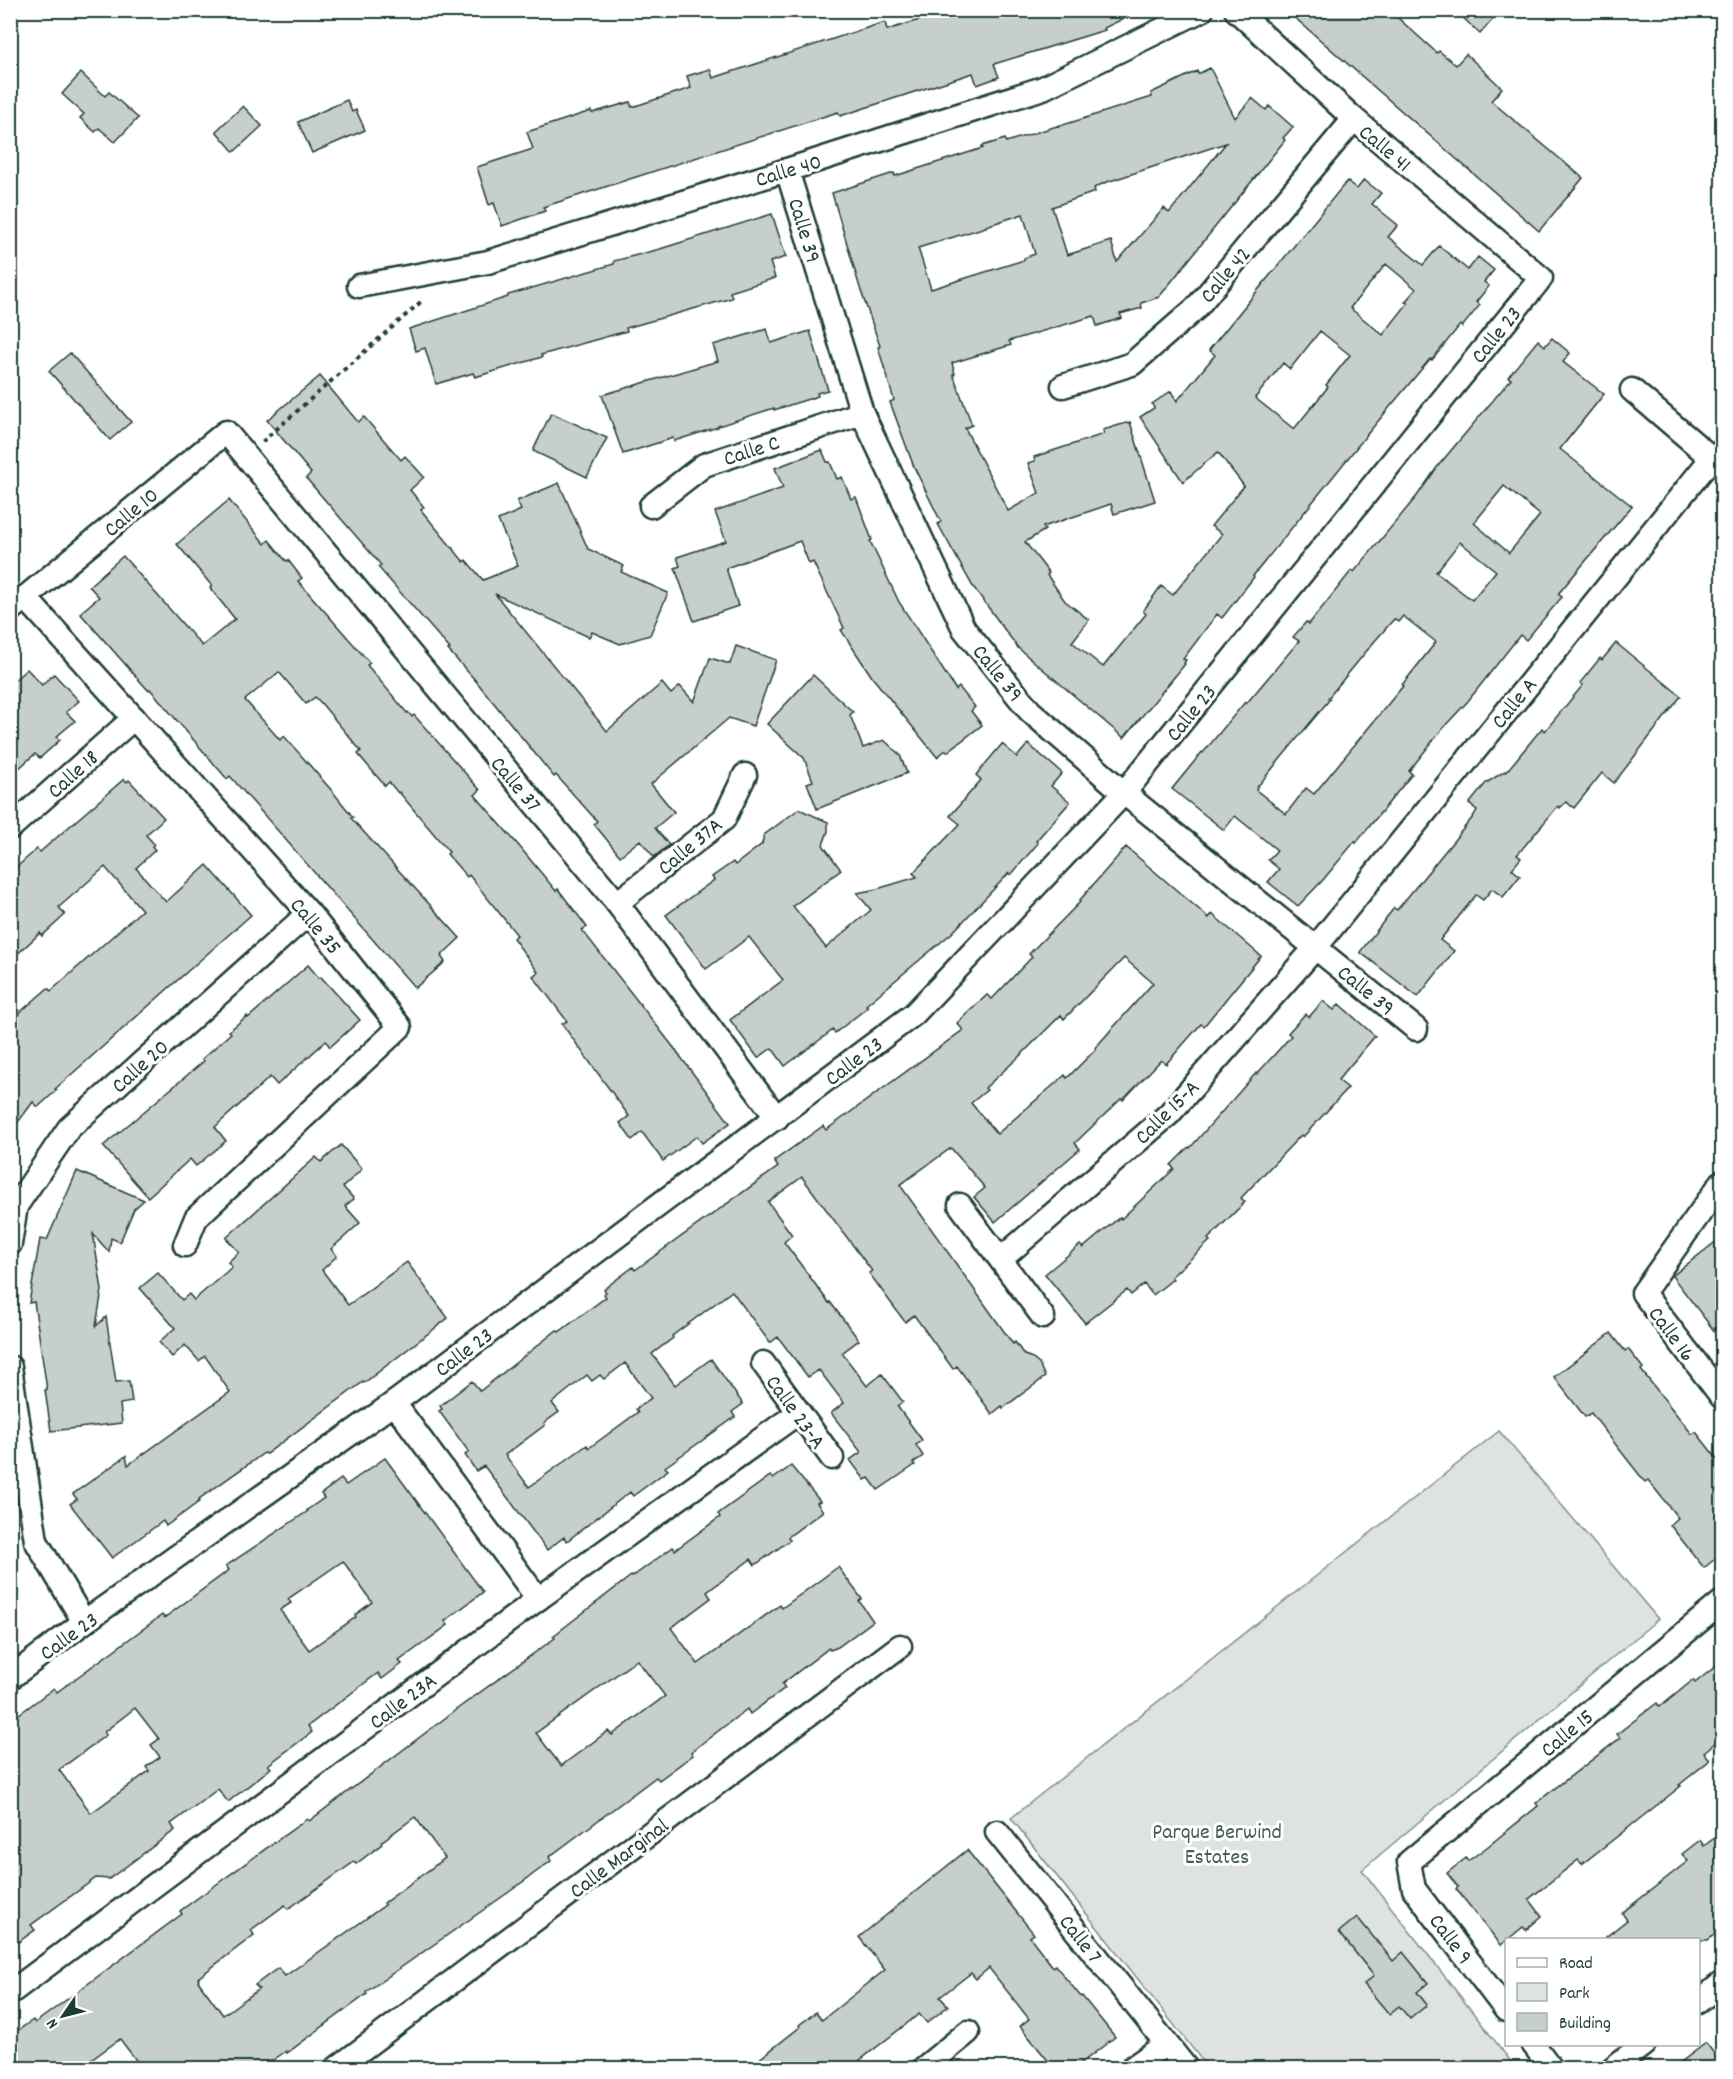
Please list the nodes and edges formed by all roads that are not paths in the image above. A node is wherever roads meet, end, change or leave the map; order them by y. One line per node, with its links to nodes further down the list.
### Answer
1 (1202, 10): 4 (street, Calle 40)
2 (1236, 10): 3 (street, Calle 41)
3 (1354, 119): 5 (street, Calle 41); 7 (street, Calle 42)
4 (787, 170): 6 (street, Calle 40); 9 (street, Calle 39)
5 (1540, 278): 16 (street, Calle 23)
6 (359, 286)
7 (1063, 386)
8 (1632, 390): 11 (street)
9 (862, 413): 12 (street, Calle C); 16 (street, Calle 39)
10 (246, 456): 13 (street, Calle 10); 18 (street, Calle 37)
11 (1717, 463): 20 (street, Calle A)
12 (651, 506)
13 (18, 604): 14 (street, Calle 35)
14 (134, 718): 17 (street, Calle 18); 19 (street, Calle 35)
15 (745, 775): 18 (street, Calle 37A)
16 (1124, 793): 20 (street, Calle 39); 22 (street, Calle 23)
17 (10, 828)
18 (617, 903): 22 (street, Calle 37)
19 (309, 913): 25 (street, Calle 20); 26 (street, Calle 35)
20 (1316, 947): 21 (street, Calle 39); 27 (street, Calle 15-A)
21 (1416, 1029)
22 (777, 1118): 32 (street, Calle 23)
23 (1722, 1182): 31 (street, Calle 16)
24 (960, 1205): 27 (street)
25 (10, 1244)
26 (184, 1245)
27 (1001, 1259): 28 (street)
28 (1043, 1317)
29 (763, 1363): 33 (street, Calle 23-A)
30 (10, 1367): 37 (street)
31 (1722, 1397)
32 (394, 1403): 35 (street); 37 (street, Calle 23)
33 (798, 1413): 34 (street, Calle 23-A); 35 (street, Calle 23A)
34 (832, 1458)
35 (538, 1599): 43 (street, Calle 23A)
36 (1722, 1602): 41 (street, Calle 15)
37 (84, 1622): 39 (street, Calle 23)
38 (900, 1646): 50 (street, Calle Marginal)
39 (10, 1677)
40 (997, 1832): 47 (street, Calle 7)
41 (1409, 1862): 45 (street, Calle 9)
42 (1722, 1983): 44 (street)
43 (10, 1993)
44 (1700, 2000)
45 (1505, 2009)
46 (968, 2032): 51 (street)
47 (1166, 2044): 52 (street); 53 (street, Calle 7)
48 (1534, 2046): 54 (street)
49 (1641, 2046): 55 (street)
50 (337, 2068)
51 (924, 2068)
52 (1132, 2068)
53 (1186, 2068)
54 (1551, 2068)
55 (1613, 2068)

